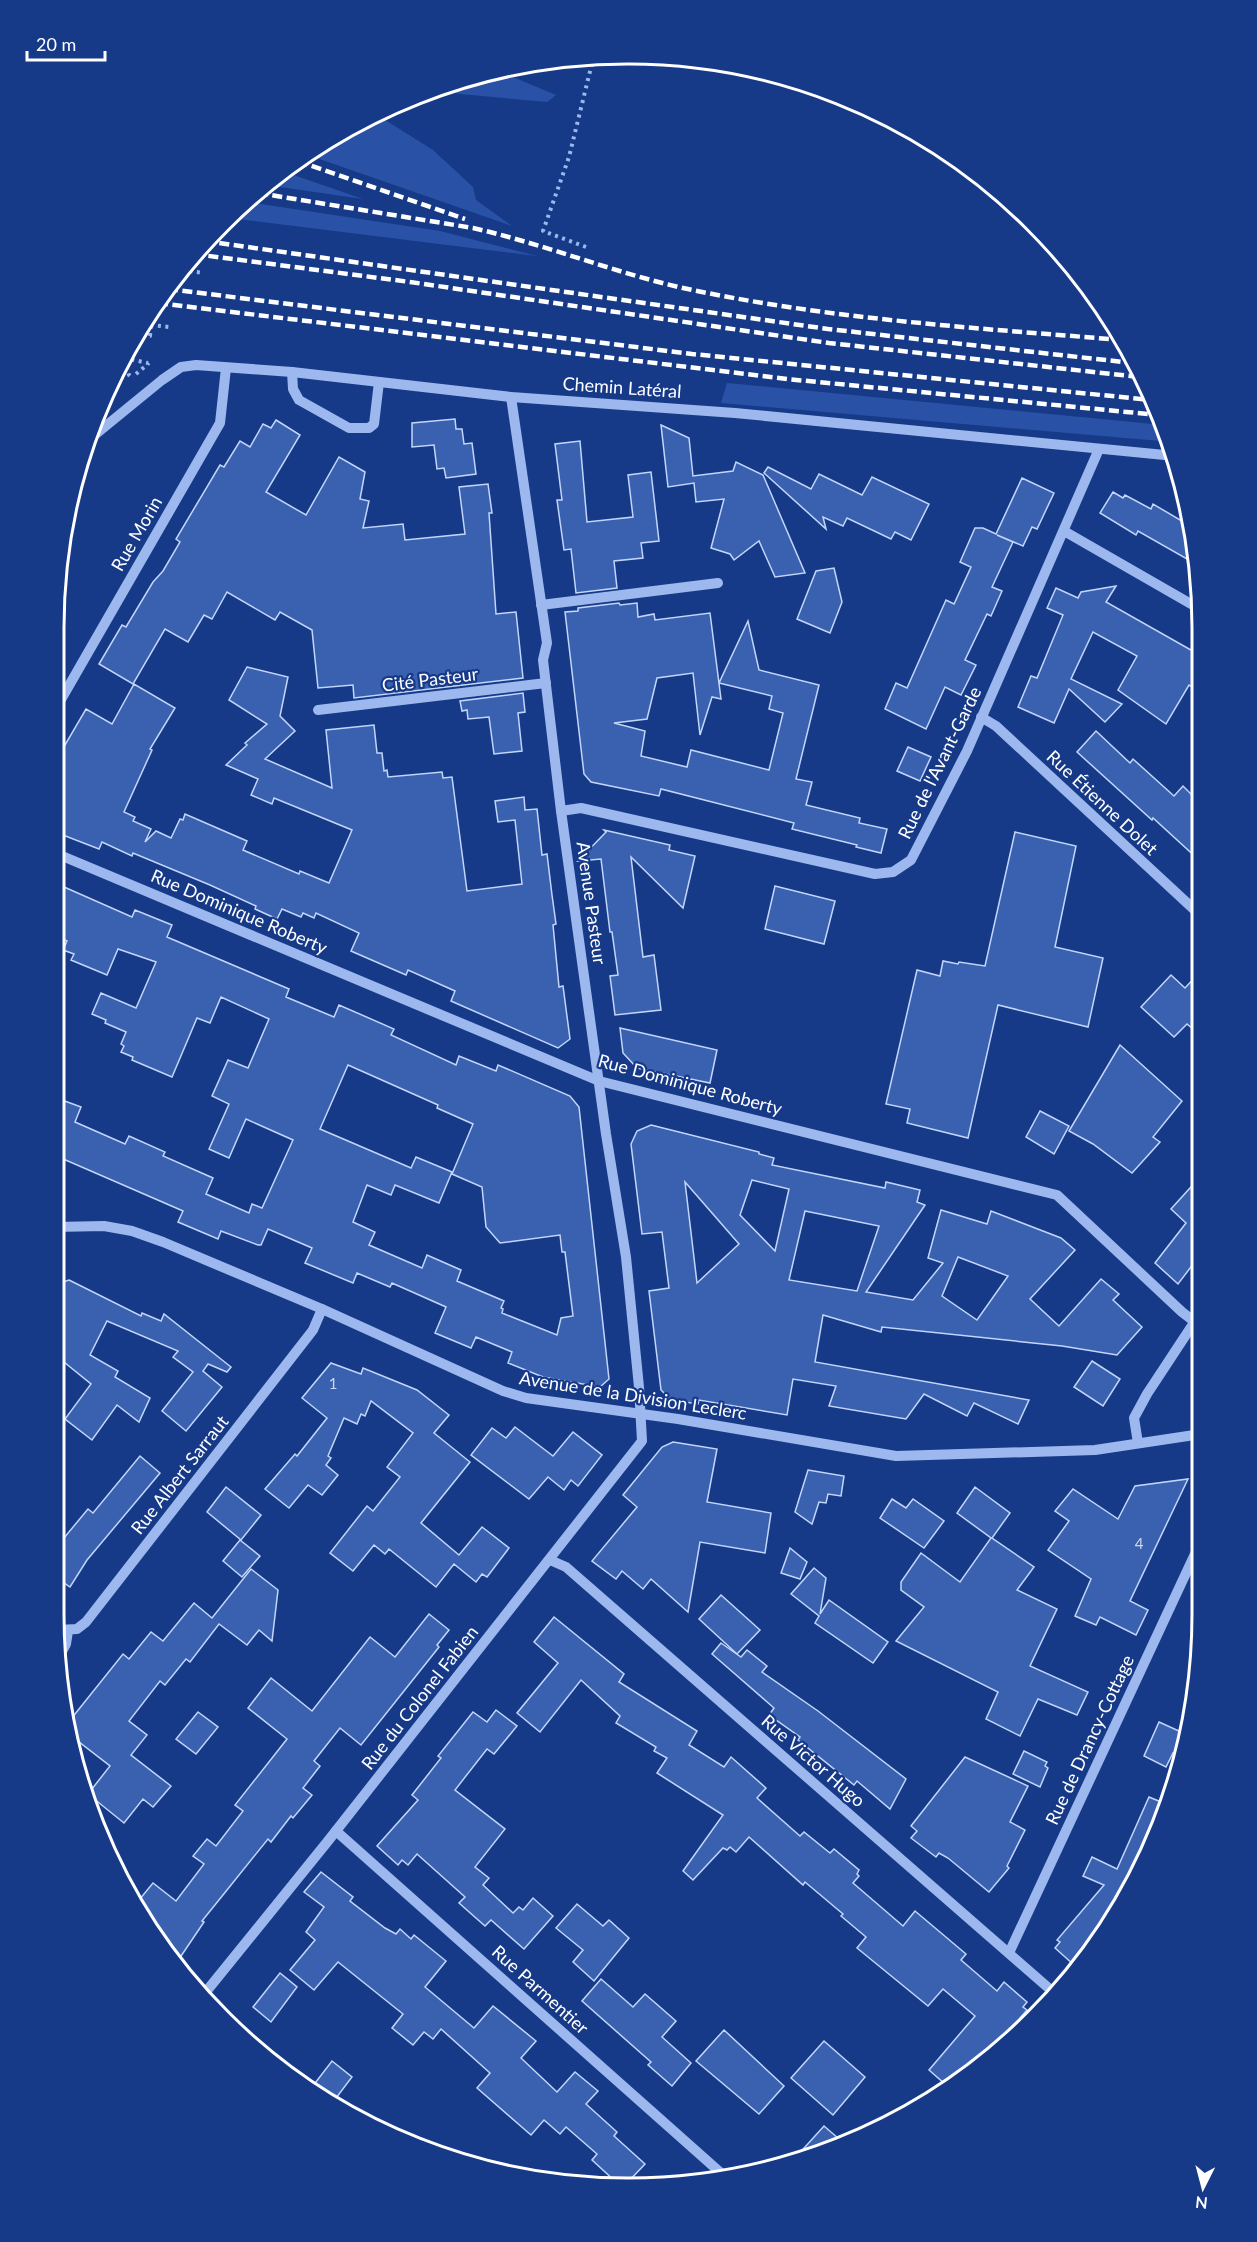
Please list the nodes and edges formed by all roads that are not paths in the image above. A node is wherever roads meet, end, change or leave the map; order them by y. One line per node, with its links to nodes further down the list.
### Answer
1 (226, 368): 2 (street, Chemin Latéral); 5 (street, Chemin Latéral); 13 (street, Rue Morin)
2 (292, 372): 3 (street, Chemin Latéral); 3 (street)
3 (379, 382): 4 (street, Chemin Latéral)
4 (511, 397): 6 (street, Chemin Latéral); 11 (street, Avenue Pasteur)
5 (100, 430)
6 (1099, 448): 7 (street, Chemin Latéral); 8 (street, Rue de l'Avant-Garde)
7 (1165, 455)
8 (1064, 531): 10 (street); 15 (street, Rue de l'Avant-Garde)
9 (718, 583): 11 (street)
10 (1191, 604)
11 (541, 605): 12 (street, Avenue Pasteur)
12 (546, 683): 14 (street, Cité Pasteur); 16 (street, Avenue Pasteur)
13 (64, 694)
14 (318, 710)
15 (981, 717): 16 (street, Rue de l'Avant-Garde); 18 (street, Rue Étienne Dolet)
16 (561, 811): 19 (street, Avenue Pasteur)
17 (64, 857): 19 (street, Rue Dominique Roberty)
18 (1192, 908)
19 (599, 1081): 22 (street, Rue Dominique Roberty); 24 (street, Avenue Pasteur)
20 (64, 1227): 21 (street, Avenue de la Division Leclerc)
21 (322, 1309): 24 (street, Avenue de la Division Leclerc); 29 (street, Rue Albert Sarraut)
22 (1192, 1315)
23 (1192, 1326): 26 (street)
24 (641, 1415): 26 (street, Avenue de la Division Leclerc); 27 (street, Rue du Colonel Fabien)
25 (1192, 1435): 26 (street, Avenue de la Division Leclerc)
26 (1138, 1443)
27 (550, 1560): 30 (street, Rue du Colonel Fabien); 31 (street, Rue Victor Hugo)
28 (1192, 1560): 31 (street, Rue de Drancy-Cottage)
29 (65, 1630)
30 (336, 1831): 33 (street, Rue du Colonel Fabien); 34 (street, Rue Parmentier)
31 (1009, 1953): 32 (street, Rue Victor Hugo)
32 (1050, 1988)
33 (208, 1990)
34 (718, 2170)

